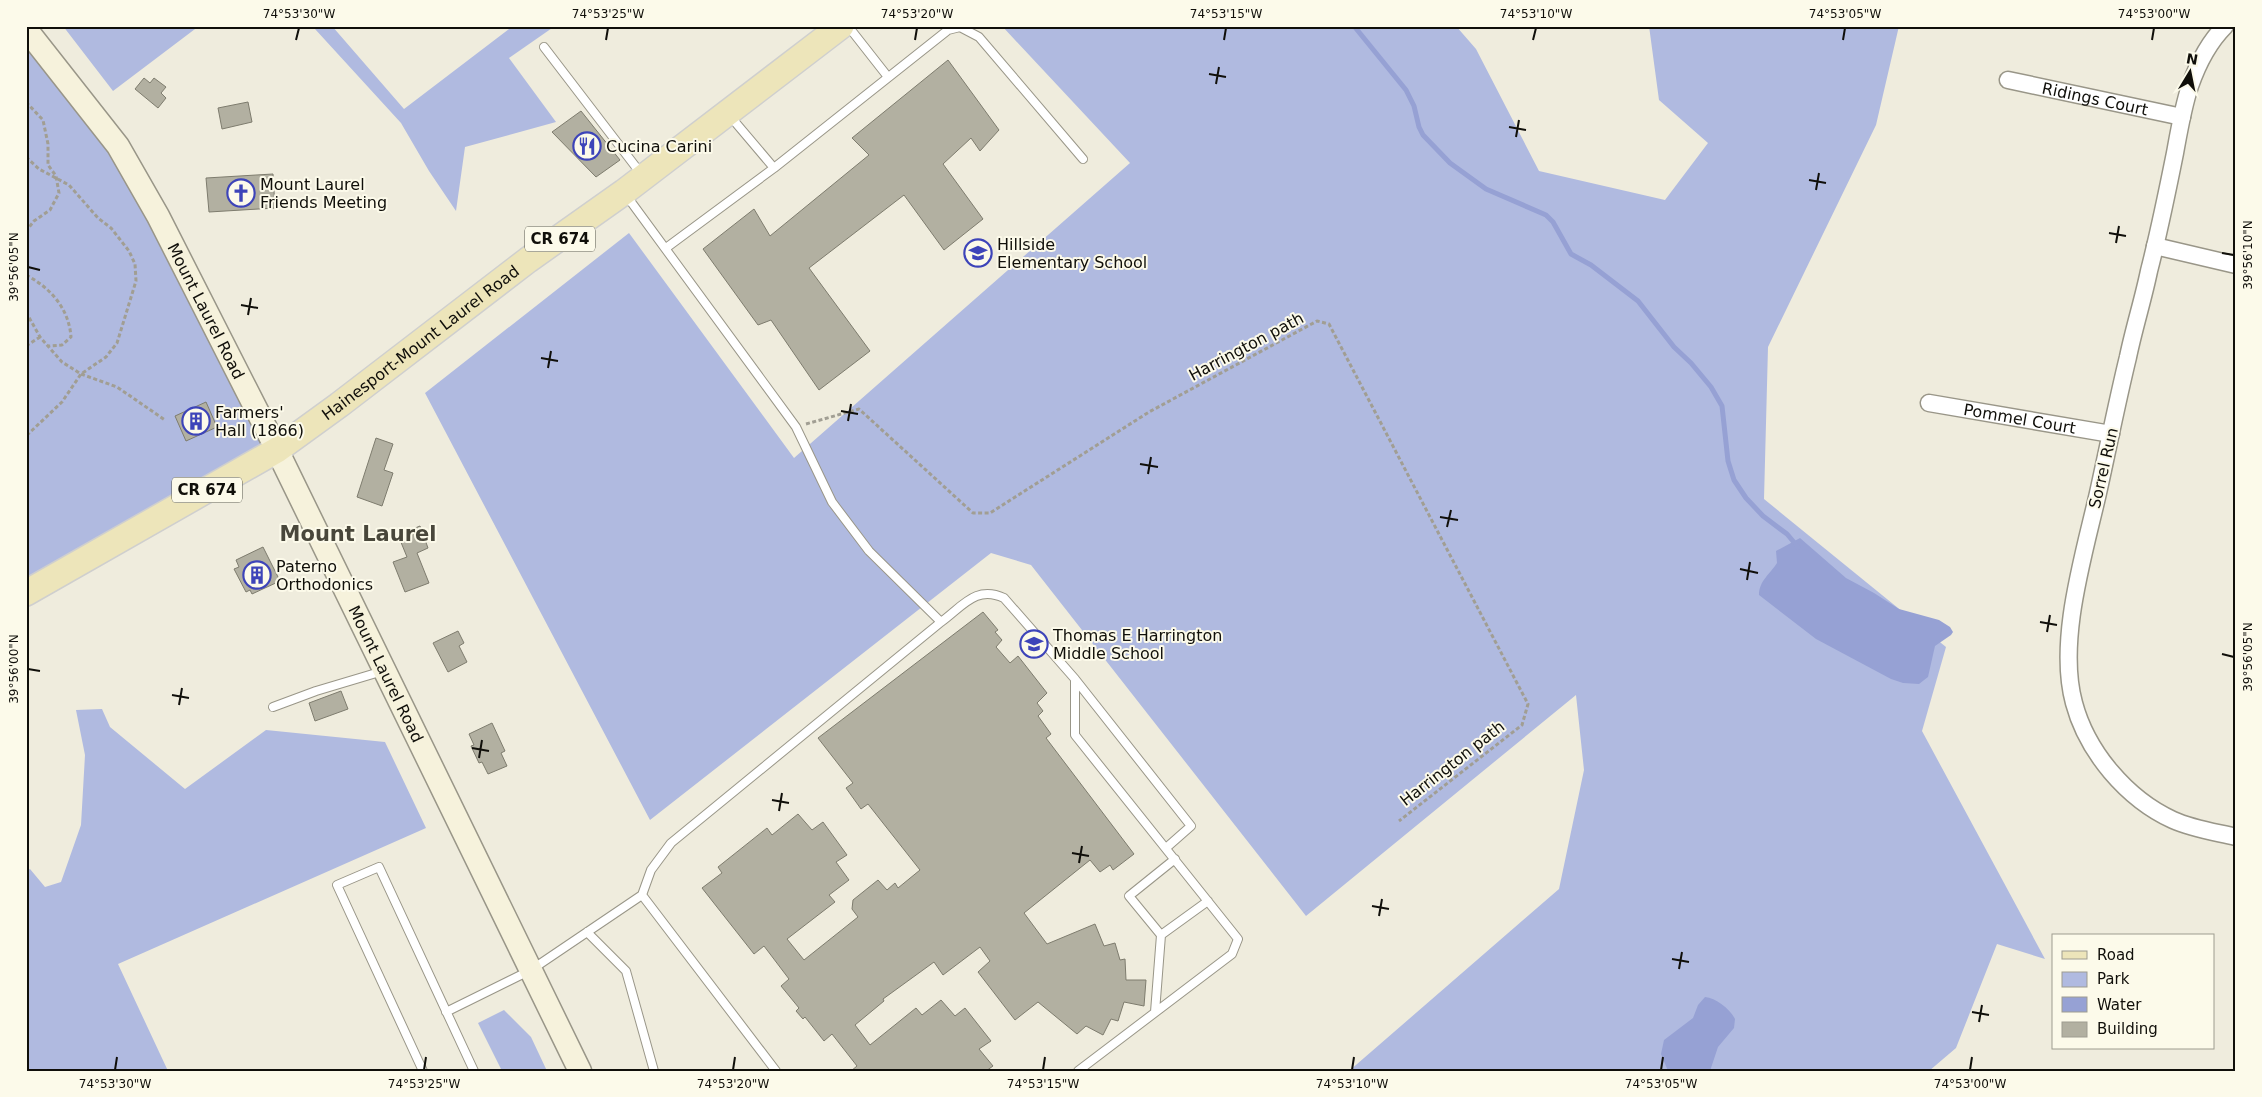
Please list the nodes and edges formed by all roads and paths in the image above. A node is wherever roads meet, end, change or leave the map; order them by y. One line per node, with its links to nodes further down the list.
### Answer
1 (841, 26): 9 (main road, Hainesport-Mount Laurel Road / CR 674)
2 (848, 26): 6 (lane)
3 (2225, 26): 10 (street, Sorrel Run)
4 (26, 29): 32 (main road, Mount Laurel Road)
5 (544, 47): 14 (lane)
6 (888, 78): 12 (lane); 13 (lane)
7 (2008, 80): 10 (street, Ridings Court)
8 (26, 102): 15 (path)
9 (728, 114): 13 (lane); 14 (main road, Hainesport-Mount Laurel Road / CR 674)
10 (2182, 117): 17 (street, Sorrel Run)
11 (26, 157): 15 (path)
12 (1083, 160)
13 (774, 168): 18 (lane)
14 (643, 177): 16 (main road, Hainesport-Mount Laurel Road / CR 674)
15 (57, 178): 19 (path); 26 (path)
16 (624, 192): 18 (lane); 32 (main road, Hainesport-Mount Laurel Road / CR 674)
17 (2155, 246): 20 (street); 30 (street, Sorrel Run)
18 (666, 248): 29 (lane)
19 (26, 252)
20 (2236, 265)
21 (26, 275): 25 (path)
22 (26, 312): 23 (path)
23 (40, 337): 24 (path); 25 (path)
24 (26, 346)
25 (49, 346): 26 (path)
26 (81, 374): 28 (path); 31 (path)
27 (1929, 403): 30 (street, Pommel Court)
28 (165, 420)
29 (796, 427): 34 (lane); 38 (path, Harrington path)
30 (2111, 434): 39 (street, Sorrel Run)
31 (26, 436)
32 (277, 450): 33 (main road, Hainesport-Mount Laurel Road / CR 674); 35 (main road, Mount Laurel Road)
33 (26, 593)
34 (941, 622): 36 (lane); 42 (lane)
35 (385, 670): 37 (lane); 46 (main road, Mount Laurel Road)
36 (1075, 679): 40 (lane); 40 (lane)
37 (273, 707)
38 (1399, 821)
39 (2236, 837)
40 (1166, 848): 41 (lane)
41 (1175, 859): 43 (lane); 45 (lane)
42 (642, 895): 44 (lane); 53 (lane)
43 (1208, 901): 45 (lane); 48 (lane)
44 (587, 932): 46 (lane); 52 (lane)
45 (1161, 935): 48 (lane)
46 (531, 970): 47 (lane); 51 (main road, Mount Laurel Road)
47 (446, 1012): 49 (lane); 50 (lane)
48 (1156, 1012): 54 (lane)
49 (423, 1071)
50 (474, 1071)
51 (580, 1071)
52 (654, 1071)
53 (776, 1071)
54 (1078, 1071)

